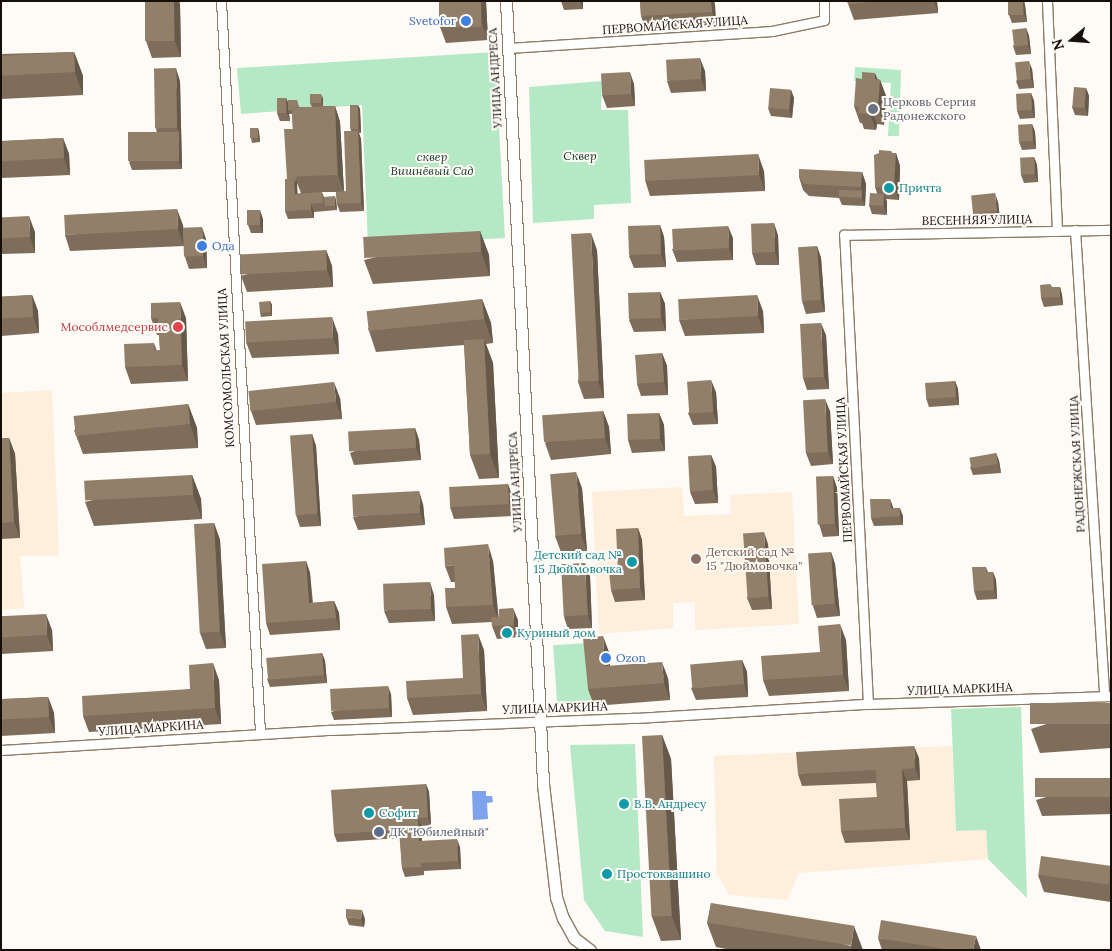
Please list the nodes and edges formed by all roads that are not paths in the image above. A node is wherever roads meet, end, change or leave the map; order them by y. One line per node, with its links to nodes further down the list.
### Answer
1 (221, 1): 13 (street, КОМСОМОЛЬСКАЯ УЛИЦА)
2 (506, 1): 5 (street, УЛИЦА АНДРЕСА)
3 (824, 1): 5 (street, ПЕРВОМАЙСКАЯ УЛИЦА)
4 (1047, 1): 8 (street)
5 (508, 48): 12 (street, УЛИЦА АНДРЕСА)
6 (1075, 230): 7 (street, ВЕСЕННЯЯ УЛИЦА); 8 (street, ВЕСЕННЯЯ УЛИЦА); 10 (street, РАДОНЕЖСКАЯ УЛИЦА)
7 (1111, 230)
8 (1057, 231): 9 (street, ВЕСЕННЯЯ УЛИЦА)
9 (844, 234): 11 (street, ПЕРВОМАЙСКАЯ УЛИЦА)
10 (1107, 696): 11 (street, УЛИЦА МАРКИНА)
11 (868, 704): 12 (street, УЛИЦА МАРКИНА)
12 (540, 721): 13 (street, УЛИЦА МАРКИНА); 15 (street, УЛИЦА АНДРЕСА)
13 (260, 734): 14 (street, УЛИЦА МАРКИНА)
14 (1, 750)
15 (590, 950)

